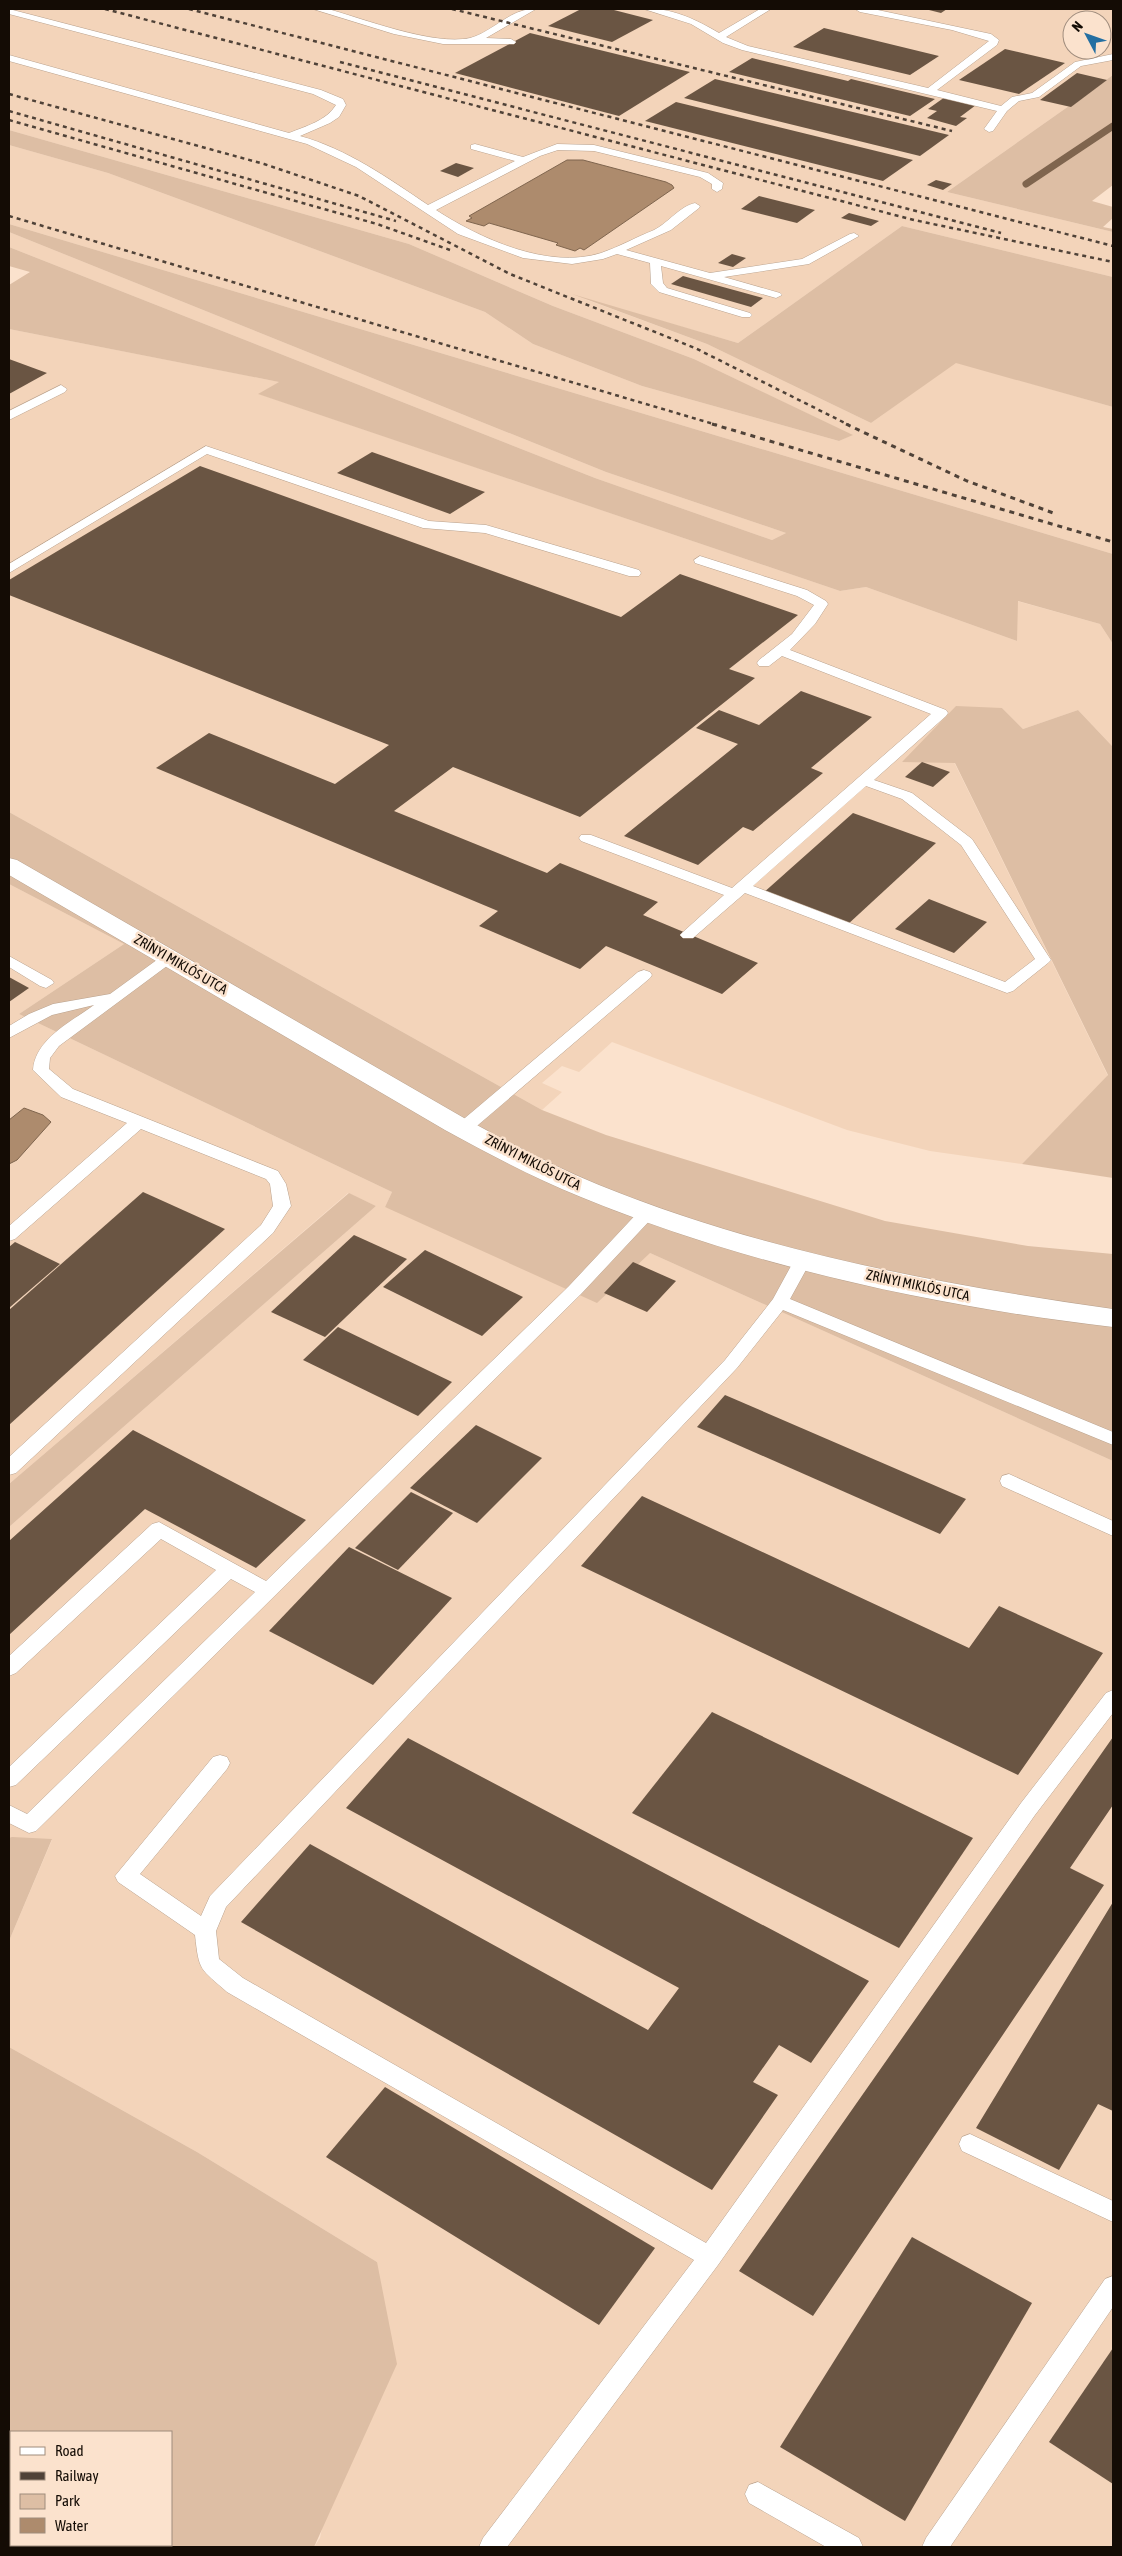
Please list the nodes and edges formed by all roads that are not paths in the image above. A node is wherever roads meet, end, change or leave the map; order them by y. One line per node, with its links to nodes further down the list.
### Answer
1 (318, 9): 8 (lane)
2 (531, 9): 8 (lane)
3 (650, 9): 7 (lane)
4 (766, 9): 7 (lane)
5 (860, 9): 12 (lane)
6 (9, 11): 15 (lane)
7 (719, 37): 12 (lane)
8 (473, 41): 9 (lane)
9 (511, 42)
10 (1113, 57): 13 (lane)
11 (9, 58): 15 (lane)
12 (929, 92): 13 (lane)
13 (1003, 109): 14 (lane)
14 (989, 129)
15 (292, 136): 20 (lane)
16 (475, 146): 17 (lane)
17 (524, 160): 18 (lane); 20 (lane)
18 (717, 188)
19 (695, 206): 22 (lane)
20 (427, 210): 22 (lane)
21 (854, 236): 24 (lane)
22 (618, 251): 23 (lane)
23 (655, 262): 24 (lane); 26 (lane)
24 (706, 276): 25 (lane)
25 (776, 295)
26 (746, 315)
27 (61, 389): 28 (lane)
28 (9, 416)
29 (700, 560): 32 (lane)
30 (9, 569): 31 (lane)
31 (634, 573)
32 (782, 651): 33 (lane); 34 (lane)
33 (764, 663)
34 (864, 780): 37 (lane); 37 (lane)
35 (586, 838): 37 (lane)
36 (9, 865): 39 (main road, ZRÍNYI MIKLÓS UTCA)
37 (738, 891): 38 (lane)
38 (688, 935)
39 (170, 957): 43 (lane); 46 (main road, ZRÍNYI MIKLÓS UTCA)
40 (9, 961): 42 (lane)
41 (644, 975): 46 (lane)
42 (46, 983)
43 (114, 998): 44 (lane); 45 (lane)
44 (9, 1033)
45 (139, 1122): 48 (lane); 53 (lane)
46 (465, 1128): 47 (main road, ZRÍNYI MIKLÓS UTCA)
47 (648, 1212): 49 (main road, ZRÍNYI MIKLÓS UTCA); 57 (lane)
48 (9, 1235)
49 (803, 1259): 50 (lane); 51 (main road, ZRÍNYI MIKLÓS UTCA)
50 (780, 1302): 52 (lane); 63 (lane)
51 (1113, 1318)
52 (1113, 1439)
53 (9, 1468)
54 (1009, 1481): 55 (lane)
55 (1113, 1529)
56 (229, 1569): 57 (lane); 58 (lane); 61 (lane)
57 (269, 1591): 62 (lane)
58 (9, 1668)
59 (1113, 1698): 66 (lane)
60 (220, 1763): 63 (lane)
61 (9, 1779)
62 (9, 1813)
63 (205, 1931): 66 (lane)
64 (970, 2144): 65 (lane)
65 (1113, 2212)
66 (710, 2257): 69 (lane)
67 (1113, 2287): 71 (lane)
68 (758, 2494): 70 (lane)
69 (492, 2547)
70 (850, 2547)
71 (935, 2547)

